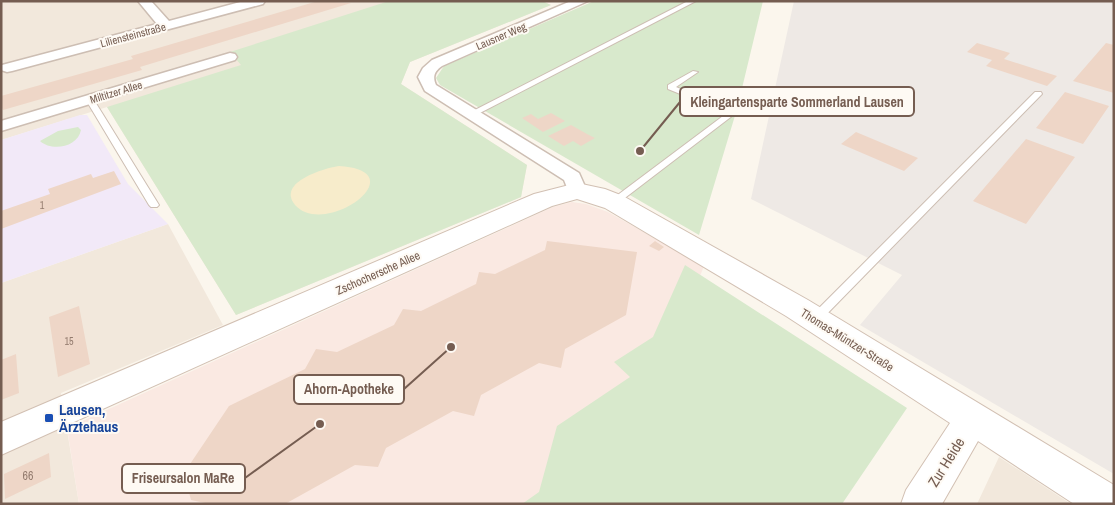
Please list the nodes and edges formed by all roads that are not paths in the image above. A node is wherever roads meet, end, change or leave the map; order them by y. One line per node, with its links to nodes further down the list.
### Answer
1 (144, 1): 5 (street)
2 (259, 1): 5 (street, Liliensteinstraße)
3 (582, 1): 11 (street, Lausner Weg)
4 (692, 1): 11 (lane)
5 (166, 26): 7 (street, Liliensteinstraße)
6 (230, 57): 10 (street, Miltitzer Allee)
7 (7, 68)
8 (695, 72): 14 (lane)
9 (1038, 94): 16 (lane)
10 (90, 100): 12 (street, Miltitzer Allee); 15 (lane)
11 (473, 113): 13 (street)
12 (1, 126)
13 (577, 191): 14 (street, Thomas-Müntzer-Straße); 18 (street, Zschochersche Allee)
14 (614, 202): 16 (street, Thomas-Müntzer-Straße)
15 (154, 205)
16 (814, 320): 17 (street, Thomas-Müntzer-Straße)
17 (972, 420): 19 (street, Zur Heide); 20 (street, Thomas-Müntzer-Straße)
18 (1, 439)
19 (920, 504)
20 (1110, 504)

